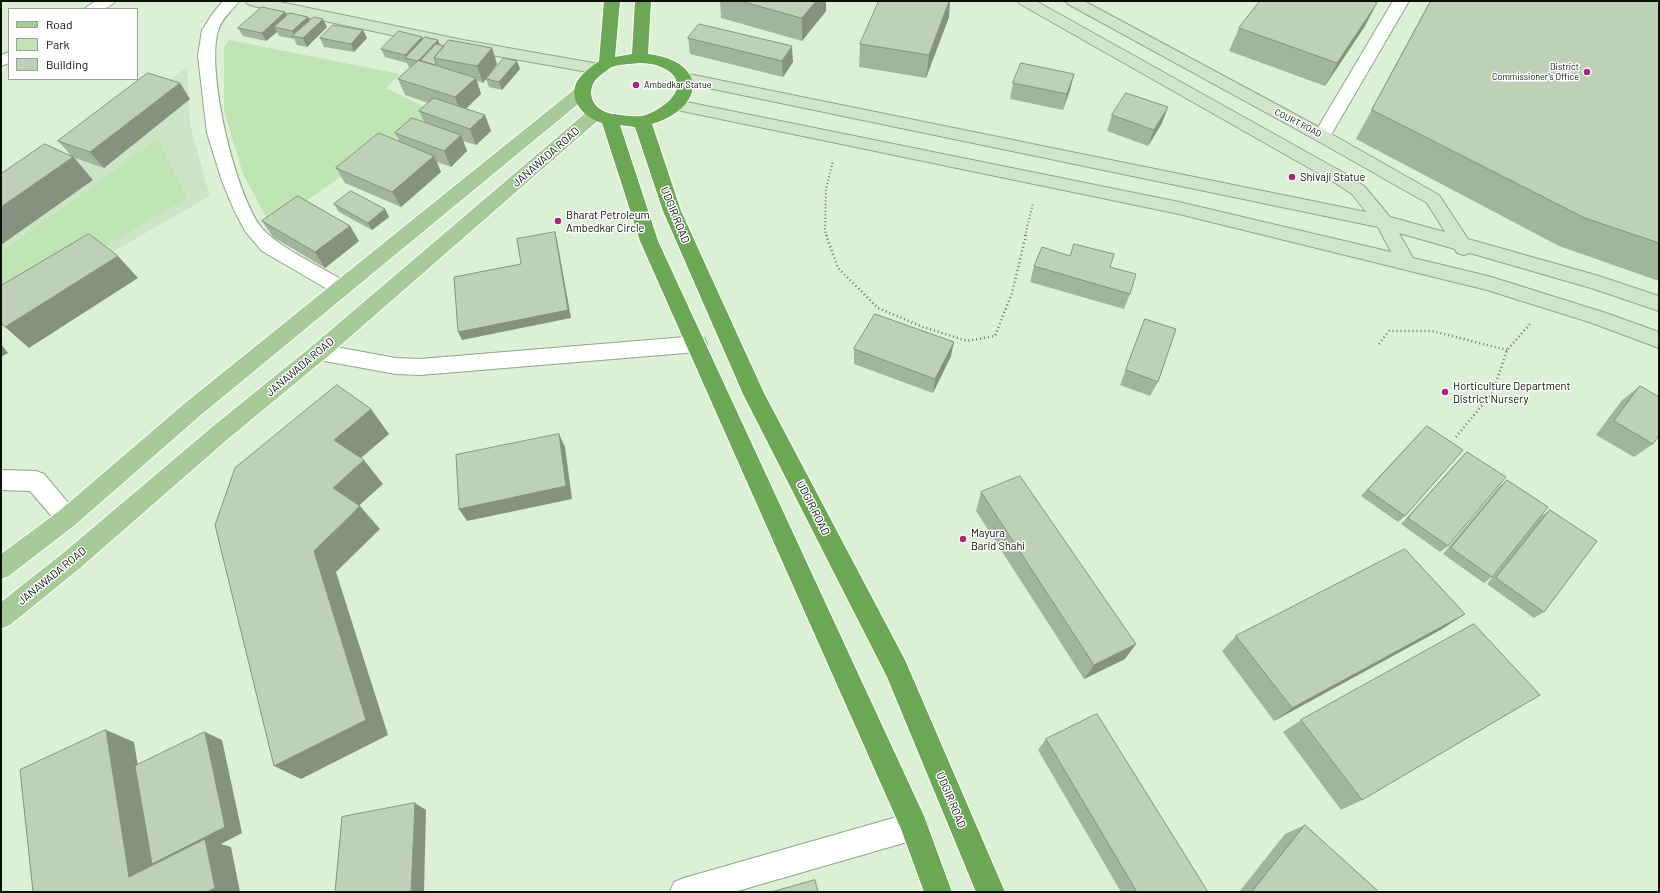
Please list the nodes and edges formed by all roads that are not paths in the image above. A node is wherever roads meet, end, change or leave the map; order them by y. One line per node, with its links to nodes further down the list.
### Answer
1 (107, 1): 9 (street)
2 (231, 1): 22 (street)
3 (253, 1): 11 (main road)
4 (612, 1): 11 (highway)
5 (643, 1): 10 (highway)
6 (1025, 1): 18 (main road)
7 (1073, 1): 17 (main road, COURT ROAD)
8 (1401, 1): 17 (street)
9 (95, 8)
10 (640, 58): 11 (highway); 12 (highway)
11 (603, 66): 13 (highway)
12 (684, 78): 14 (highway); 18 (main road)
13 (582, 92): 15 (highway); 22 (main road)
14 (677, 105): 16 (highway); 20 (main road)
15 (603, 117): 16 (highway); 25 (highway); 26 (main road, JANAWADA ROAD)
16 (642, 121): 34 (highway, UDGIR ROAD)
17 (1322, 136): 19 (main road, COURT ROAD)
18 (1384, 222): 19 (main road); 20 (main road)
19 (1460, 243): 21 (main road, COURT ROAD); 23 (main road)
20 (1407, 264): 21 (main road)
21 (1488, 283): 24 (main road)
22 (341, 288): 28 (main road)
23 (1659, 304)
24 (1659, 340)
25 (696, 344): 26 (street); 31 (highway)
26 (319, 352): 30 (main road, JANAWADA ROAD)
27 (1, 480): 28 (street)
28 (67, 518): 29 (main road)
29 (1, 568)
30 (1, 618)
31 (914, 826): 32 (street); 33 (highway)
32 (684, 892)
33 (938, 892)
34 (991, 892)

